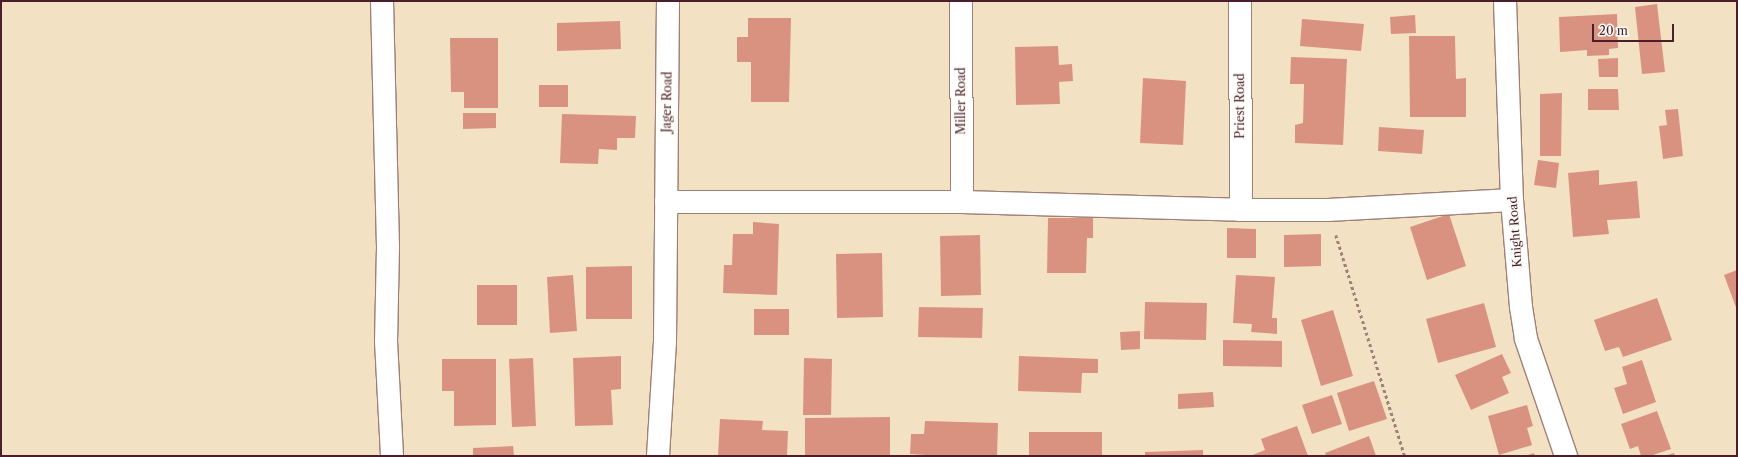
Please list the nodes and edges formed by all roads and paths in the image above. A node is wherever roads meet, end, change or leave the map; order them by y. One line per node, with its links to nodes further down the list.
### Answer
1 (382, 1): 11 (street)
2 (668, 1): 7 (street, Jager Road)
3 (961, 1): 8 (street, Miller Road)
4 (1240, 1): 9 (street, Priest Road)
5 (1505, 1): 6 (street, Knight Road)
6 (1512, 200): 10 (street); 14 (street, Knight Road)
7 (666, 202): 8 (street); 12 (street, Jager Road)
8 (962, 202): 9 (street)
9 (1241, 210): 10 (street)
10 (1328, 210): 13 (path)
11 (392, 456)
12 (658, 456)
13 (1405, 456)
14 (1566, 456)

